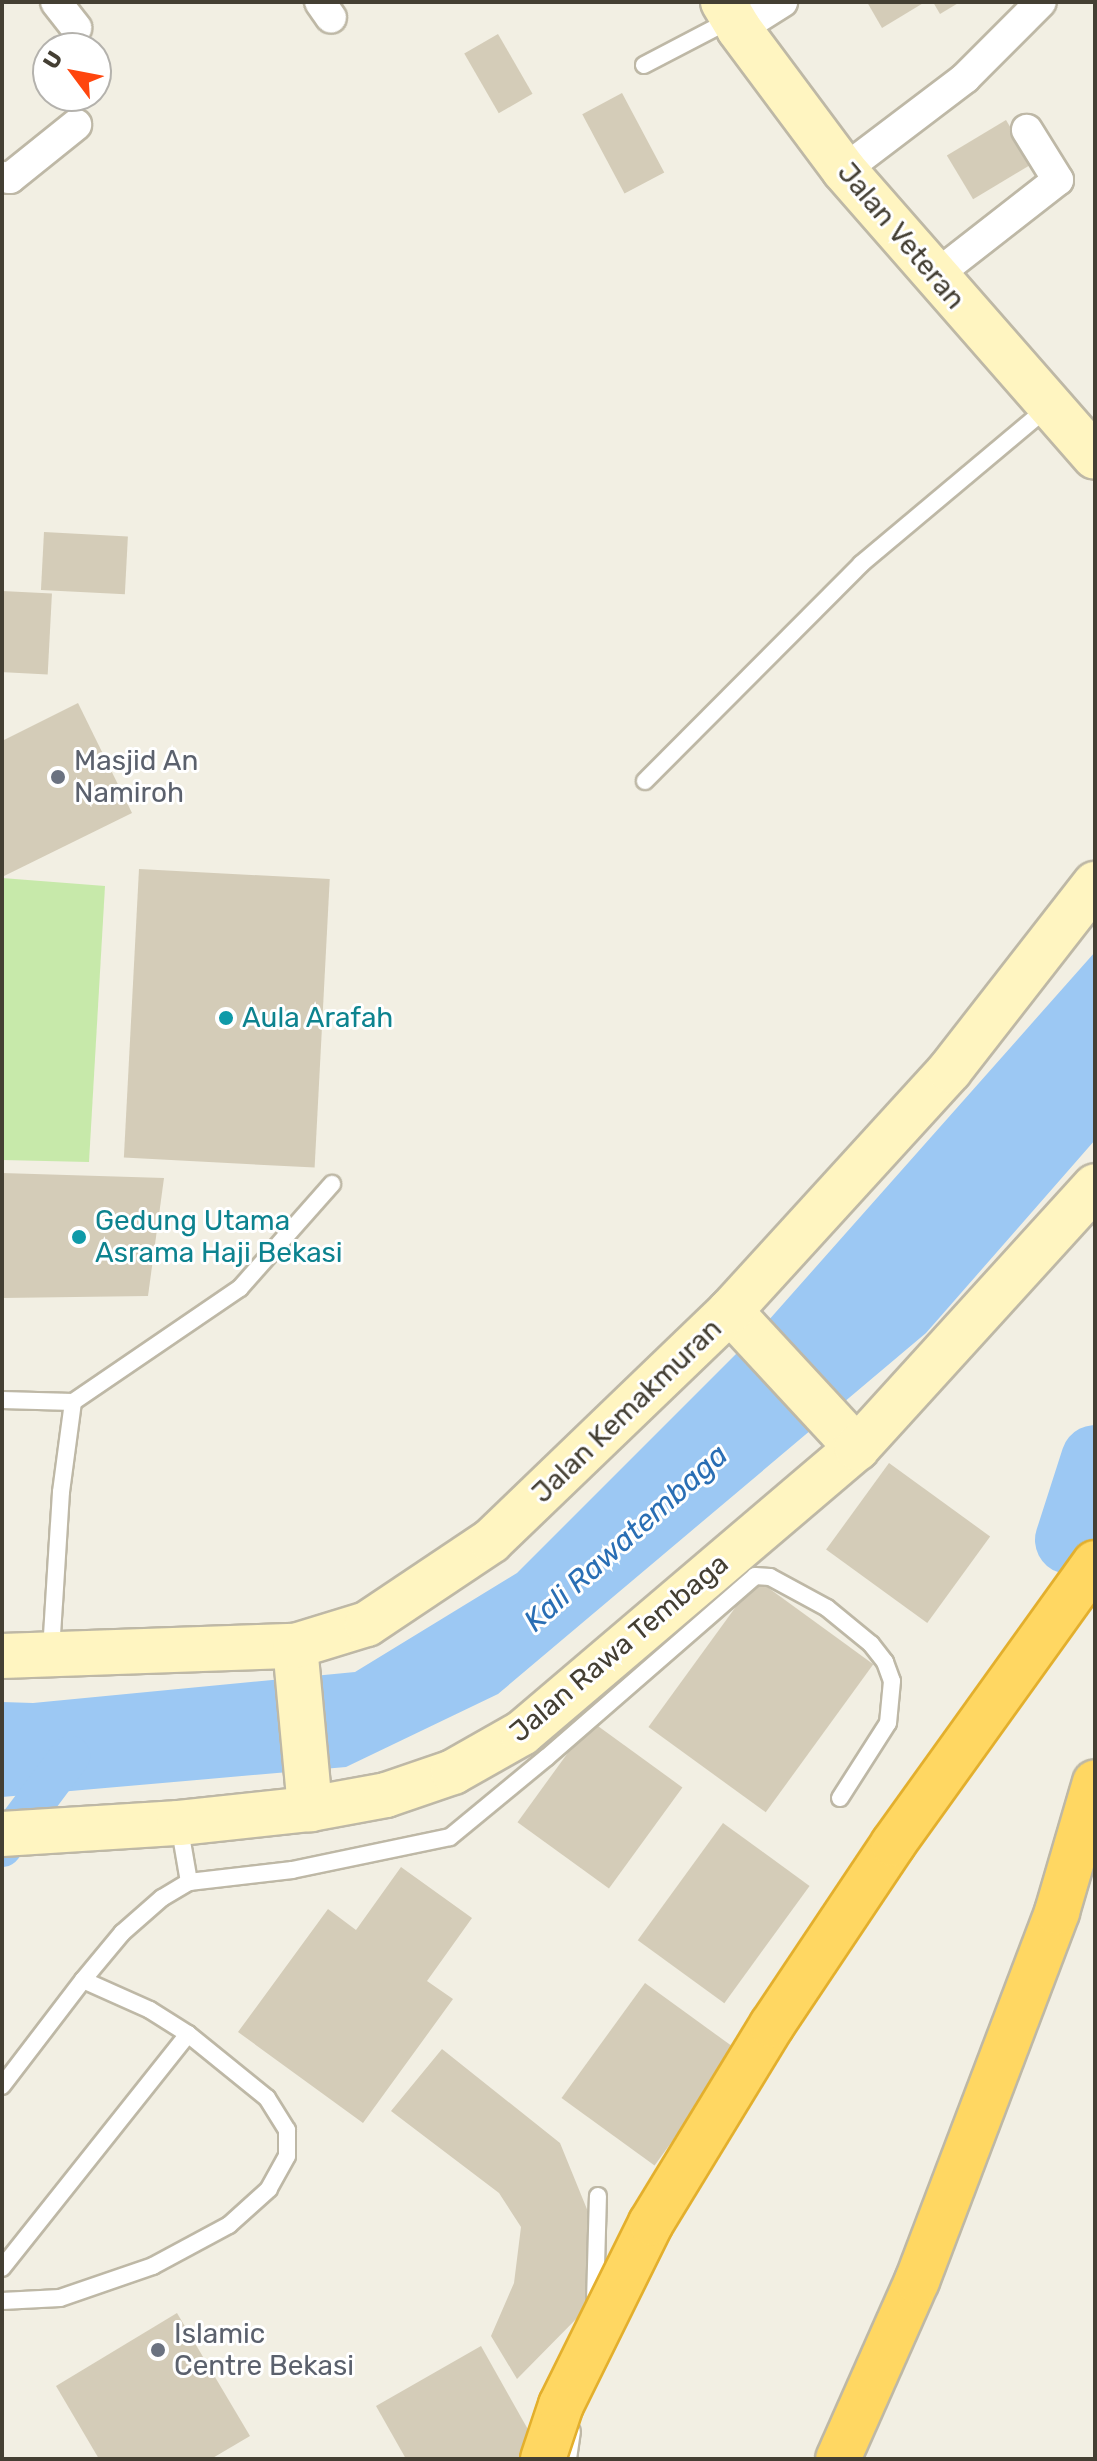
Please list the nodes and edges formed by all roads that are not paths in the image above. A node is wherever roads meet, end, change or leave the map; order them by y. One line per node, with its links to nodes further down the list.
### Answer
1 (56, 2): 5 (street)
2 (782, 2): 4 (street)
3 (1041, 2): 9 (street)
4 (731, 17): 6 (lane); 9 (street, Jalan Veteran)
5 (76, 28)
6 (644, 65)
7 (76, 125): 10 (street)
8 (1027, 130): 11 (street)
9 (844, 170): 11 (street, Jalan Veteran)
10 (2, 177)
11 (935, 276): 12 (street, Jalan Veteran)
12 (1050, 405): 13 (street, Jalan Veteran); 14 (lane)
13 (1090, 443)
14 (645, 781)
15 (1095, 884): 18 (street, Jalan Kemakmuran)
16 (332, 1184): 20 (lane)
17 (1095, 1186): 21 (street, Jalan Rawa Tembaga)
18 (736, 1317): 21 (street); 25 (street, Jalan Kemakmuran)
19 (2, 1400): 20 (lane)
20 (73, 1402): 23 (lane)
21 (851, 1441): 28 (street, Jalan Rawa Tembaga)
22 (1095, 1563): 38 (highway, bridge)
23 (51, 1653): 24 (street, Jalan Kemakmuran); 25 (street, Jalan Kemakmuran)
24 (2, 1656)
25 (297, 1660): 28 (street)
26 (1095, 1782): 40 (highway)
27 (840, 1798): 31 (lane)
28 (309, 1799): 29 (street, Jalan Rawa Tembaga)
29 (179, 1823): 30 (street, Jalan Rawa Tembaga); 31 (lane)
30 (2, 1834)
31 (189, 1882): 32 (lane)
32 (83, 1980): 33 (lane); 34 (lane)
33 (188, 2034): 36 (lane); 37 (lane)
34 (2, 2086)
35 (598, 2196): 39 (lane)
36 (2, 2268)
37 (2, 2301)
38 (543, 2459)
39 (568, 2459)
40 (838, 2459)

